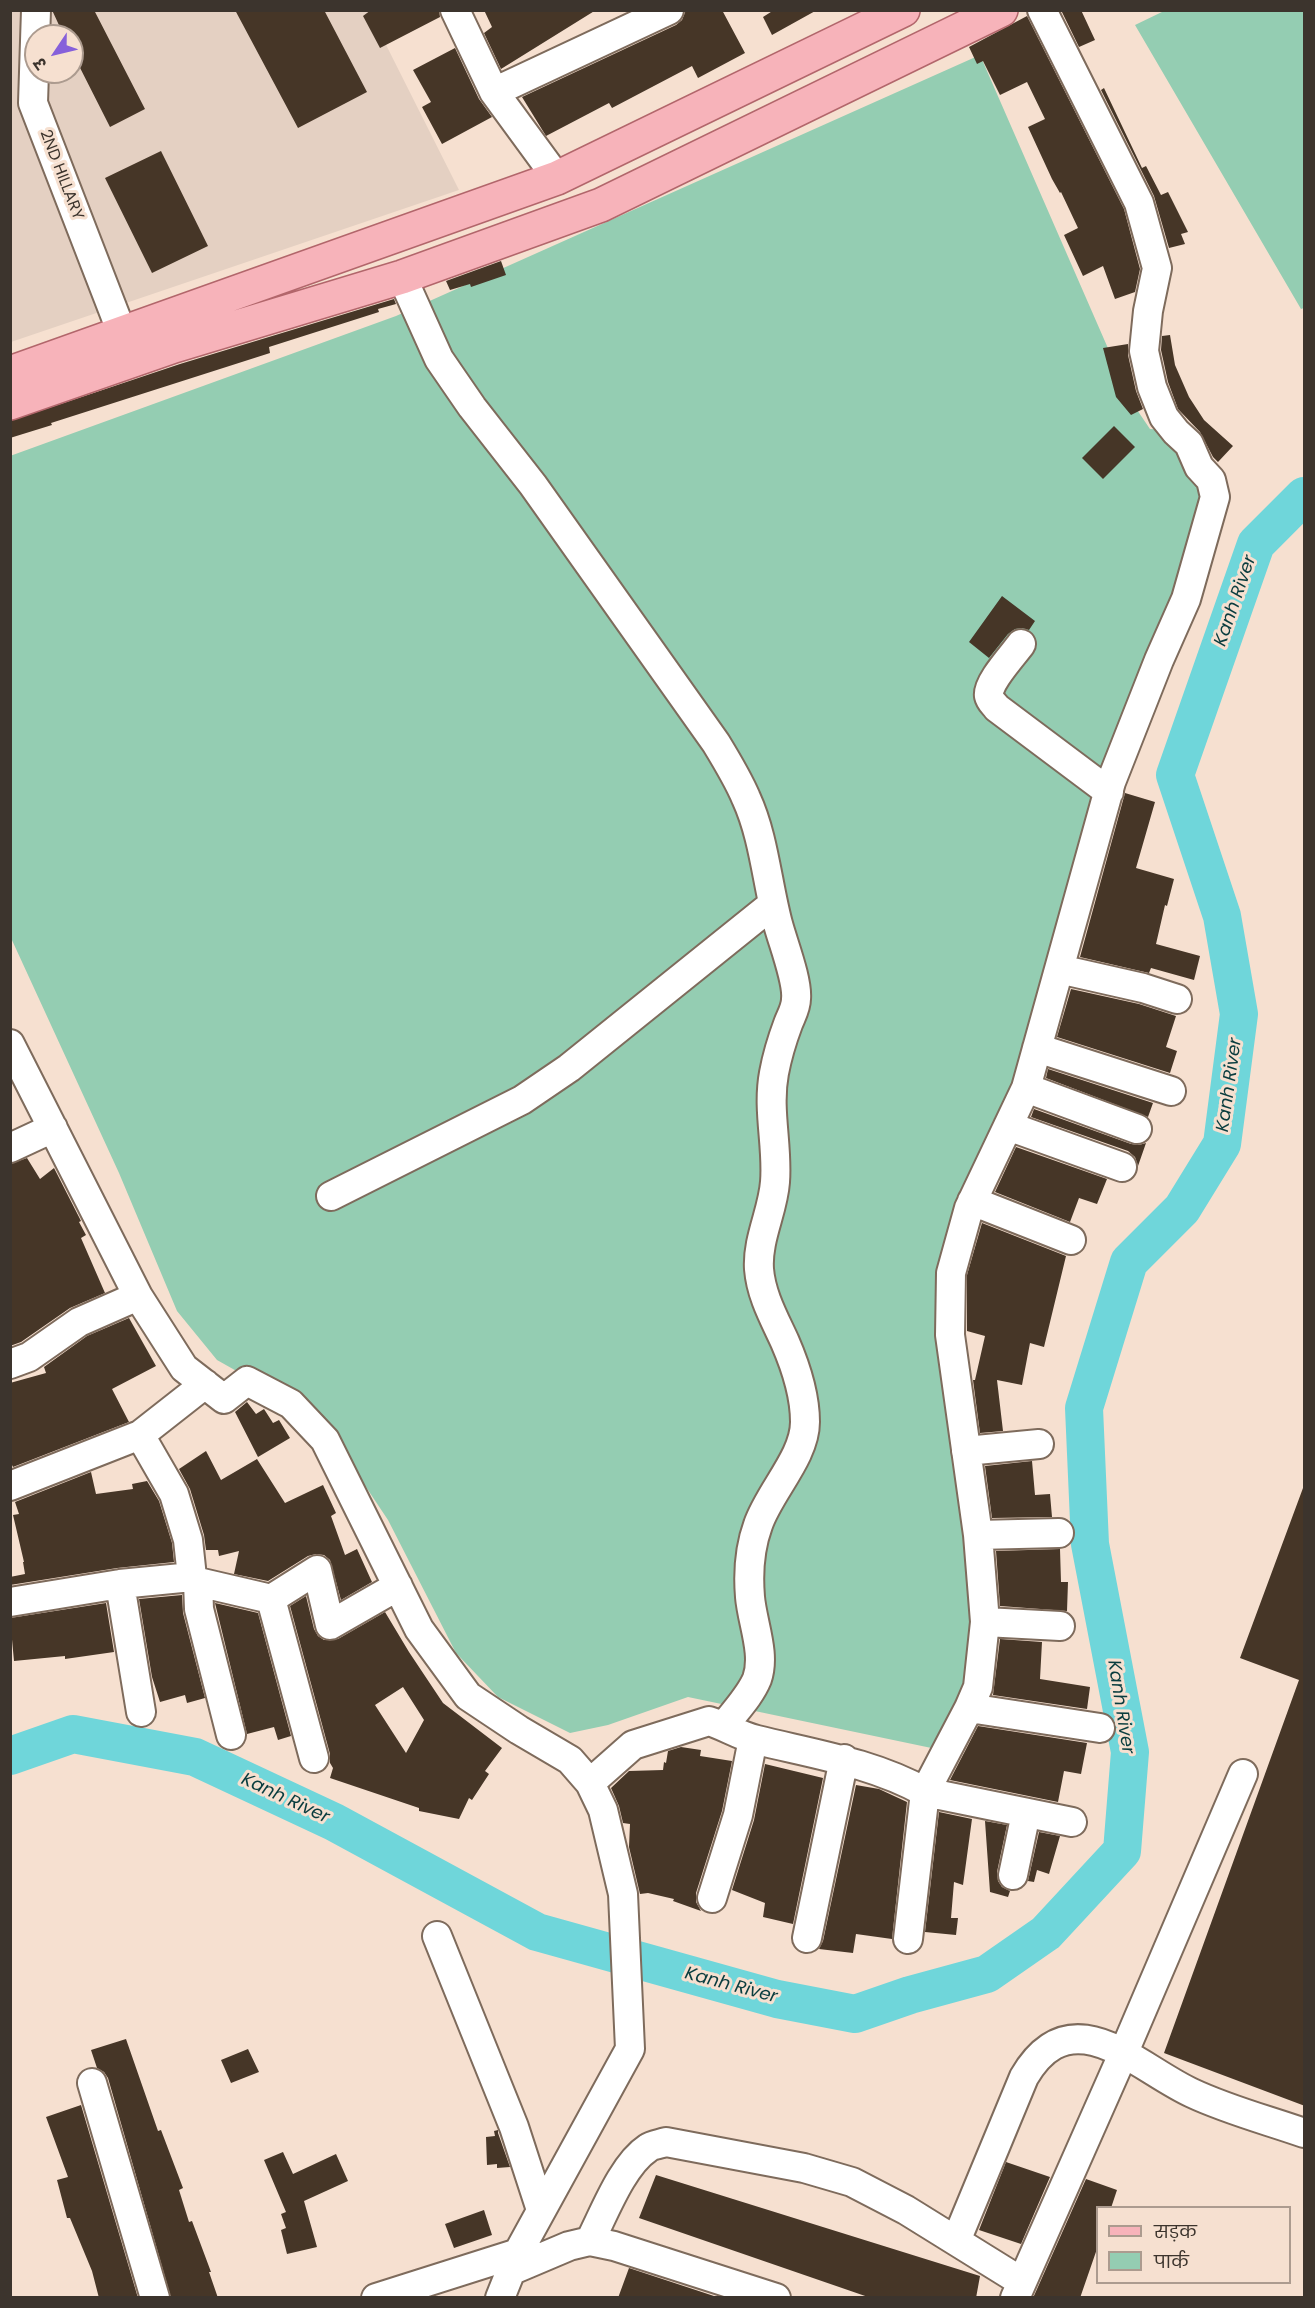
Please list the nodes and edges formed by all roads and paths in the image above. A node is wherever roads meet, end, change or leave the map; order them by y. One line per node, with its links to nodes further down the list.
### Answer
1 (36, 10): 10 (street, 2ND HILLARY)
2 (455, 10): 7 (street)
3 (903, 10): 8 (main road)
4 (1001, 10): 9 (main road)
5 (1042, 10): 14 (street)
6 (657, 13): 7 (street)
7 (494, 92): 8 (street)
8 (557, 178): 10 (main road)
9 (402, 277): 12 (main road); 15 (street)
10 (122, 333): 11 (main road)
11 (10, 373)
12 (10, 403)
13 (1021, 644): 14 (street)
14 (1109, 792): 16 (street)
15 (773, 904): 27 (street); 48 (street)
16 (1059, 969): 17 (street); 19 (street)
17 (1178, 999)
18 (10, 1044): 23 (street)
19 (1037, 1048): 20 (street); 21 (street)
20 (1026, 1088): 22 (street); 24 (street)
21 (1171, 1090)
22 (1008, 1126): 26 (street); 28 (street)
23 (53, 1128): 25 (street); 30 (street)
24 (1137, 1129)
25 (10, 1148)
26 (1122, 1167)
27 (331, 1196)
28 (972, 1201): 29 (street); 35 (street)
29 (1071, 1240)
30 (138, 1296): 31 (street); 32 (street)
31 (10, 1365)
32 (205, 1384): 33 (street); 41 (street)
33 (140, 1435): 36 (street); 39 (street)
34 (1039, 1444): 35 (street)
35 (966, 1450): 38 (street)
36 (10, 1486)
37 (1059, 1533): 38 (street)
38 (978, 1535): 44 (street)
39 (195, 1580): 40 (street); 42 (street); 50 (street)
40 (120, 1584): 43 (street); 47 (street)
41 (398, 1586): 42 (street); 55 (street)
42 (271, 1599): 52 (street)
43 (10, 1602)
44 (985, 1622): 45 (street); 46 (street)
45 (1060, 1626)
46 (969, 1708): 49 (street); 56 (street)
47 (141, 1712)
48 (724, 1726): 51 (street); 55 (street)
49 (1100, 1728)
50 (231, 1735)
51 (753, 1739): 53 (street); 60 (street)
52 (314, 1758)
53 (844, 1759): 56 (street); 62 (street)
54 (1243, 1774): 64 (street)
55 (590, 1783): 67 (street)
56 (925, 1792): 57 (street); 63 (street)
57 (1026, 1813): 58 (street); 59 (street)
58 (1072, 1822)
59 (1013, 1875)
60 (712, 1898)
61 (437, 1936): 67 (street)
62 (807, 1938)
63 (908, 1939)
64 (1124, 2052): 66 (street); 69 (street); 71 (street)
65 (92, 2083): 72 (street)
66 (1305, 2133)
67 (541, 2210): 70 (street)
68 (591, 2241): 69 (street); 70 (street); 75 (street)
69 (956, 2241): 71 (street)
70 (514, 2262): 73 (street); 74 (street)
71 (1018, 2290)
72 (155, 2298)
73 (376, 2298)
74 (500, 2298)
75 (776, 2298)

